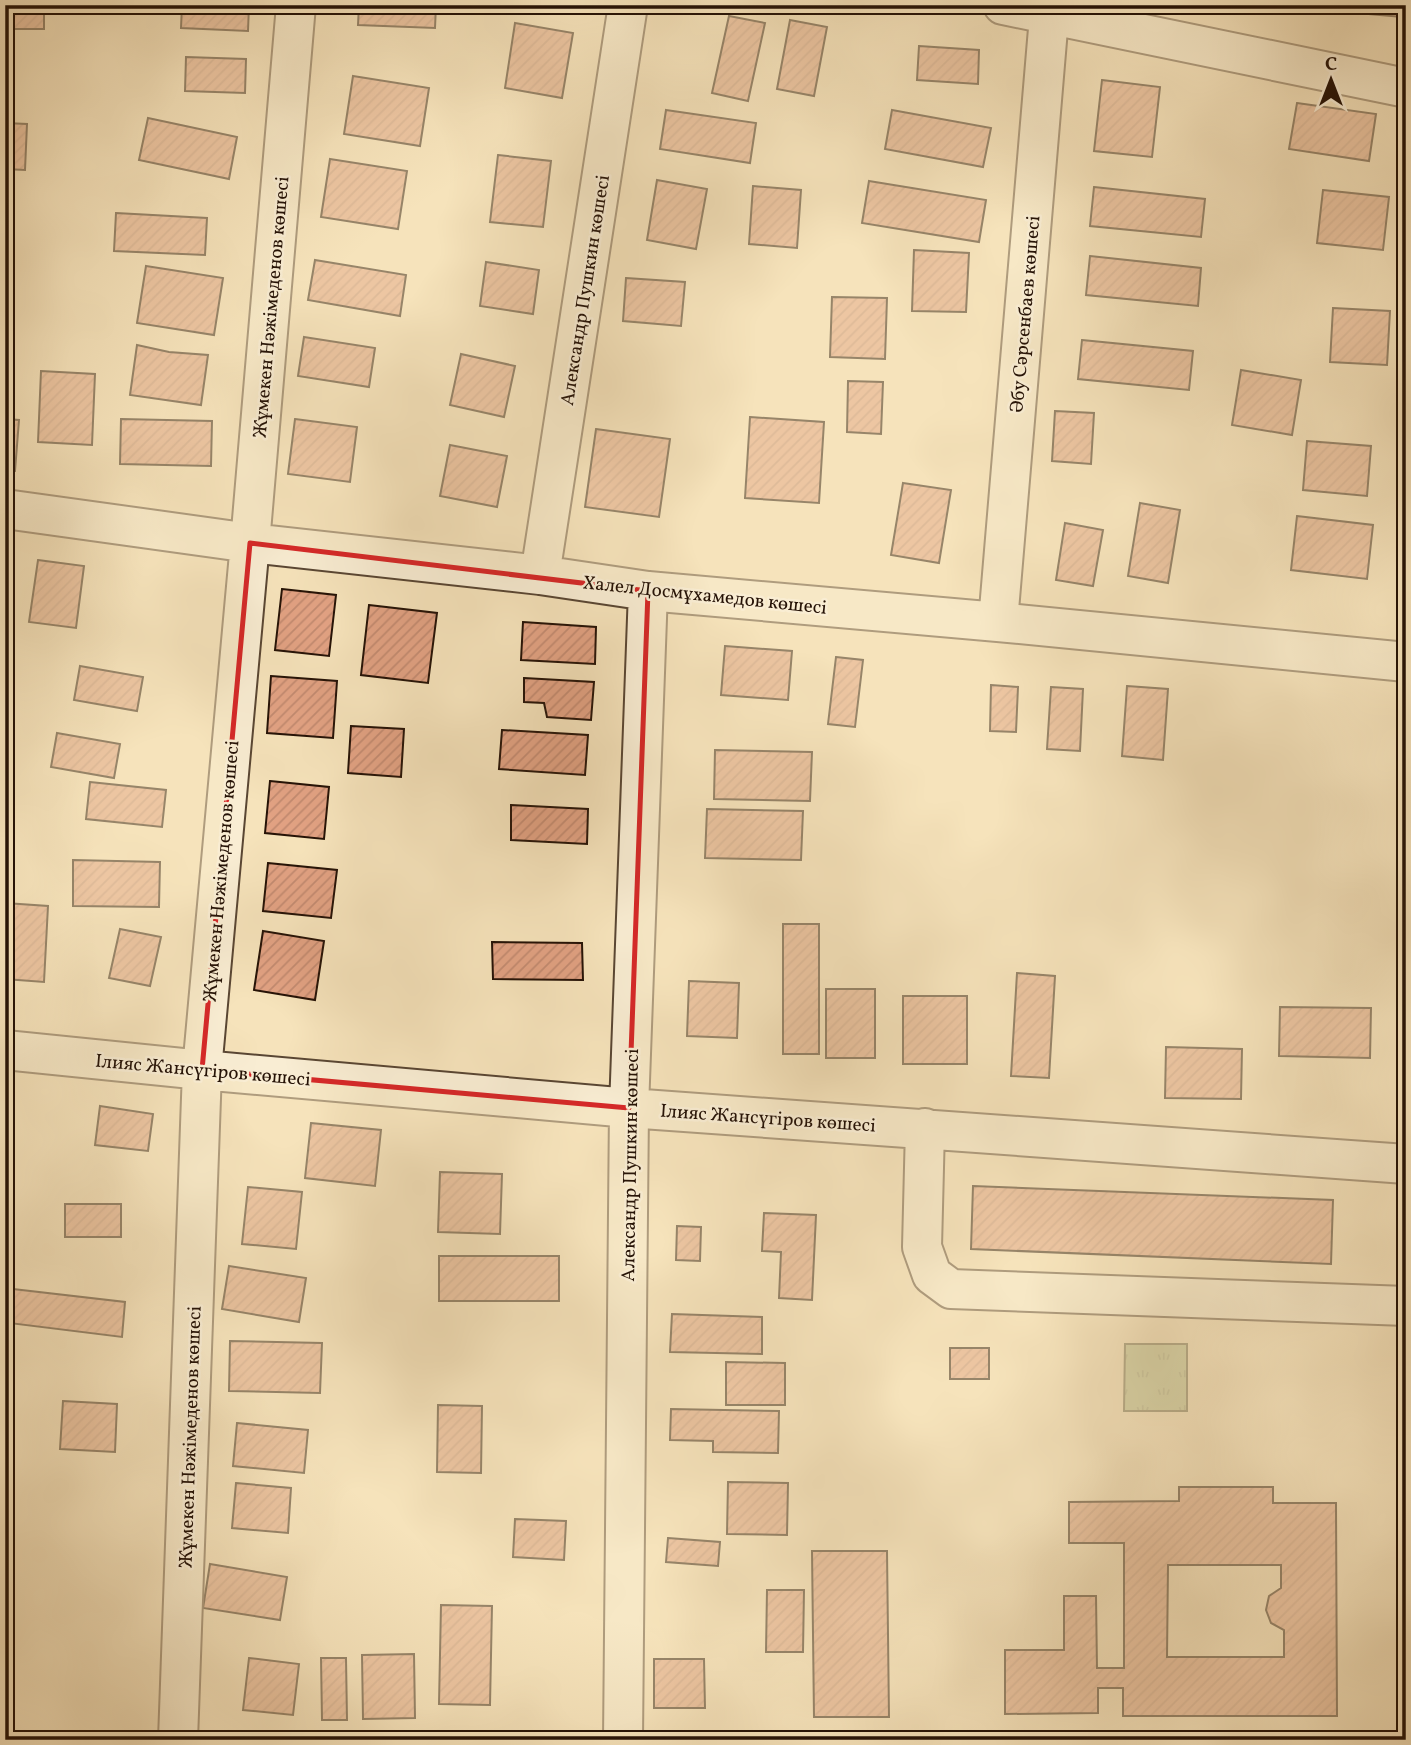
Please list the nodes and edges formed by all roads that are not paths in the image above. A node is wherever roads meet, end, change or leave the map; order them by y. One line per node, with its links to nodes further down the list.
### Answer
1 (296, 5): 7 (street, Жұмекен Нәжімеденов көшесі)
2 (628, 5): 8 (street, Александр Пушкин көшесі)
3 (1003, 5): 4 (street)
4 (1050, 10): 5 (street); 10 (street, Әбу Сәрсенбаев көшесі)
5 (1406, 88)
6 (5, 509): 7 (street, Халел Досмұхамедов көшесі)
7 (250, 543): 8 (street, Халел Досмұхамедов көшесі); 13 (street, Жұмекен Нәжімеденов көшесі)
8 (540, 575): 9 (street, Халел Досмұхамедов көшесі)
9 (648, 591): 10 (street, Халел Досмұхамедов көшесі); 14 (street, Александр Пушкин көшесі)
10 (998, 622): 11 (street, Халел Досмұхамедов көшесі)
11 (1406, 662)
12 (5, 1050): 13 (street, Ілияс Жансүгіров көшесі)
13 (202, 1070): 14 (street, Ілияс Жансүгіров көшесі); 18 (street, Жұмекен Нәжімеденов көшесі)
14 (629, 1108): 15 (street, Ілияс Жансүгіров көшесі); 19 (street, Александр Пушкин көшесі)
15 (925, 1128): 16 (street, Ілияс Жансүгіров көшесі); 17 (street)
16 (1406, 1164)
17 (1406, 1306)
18 (178, 1740)
19 (623, 1740)

